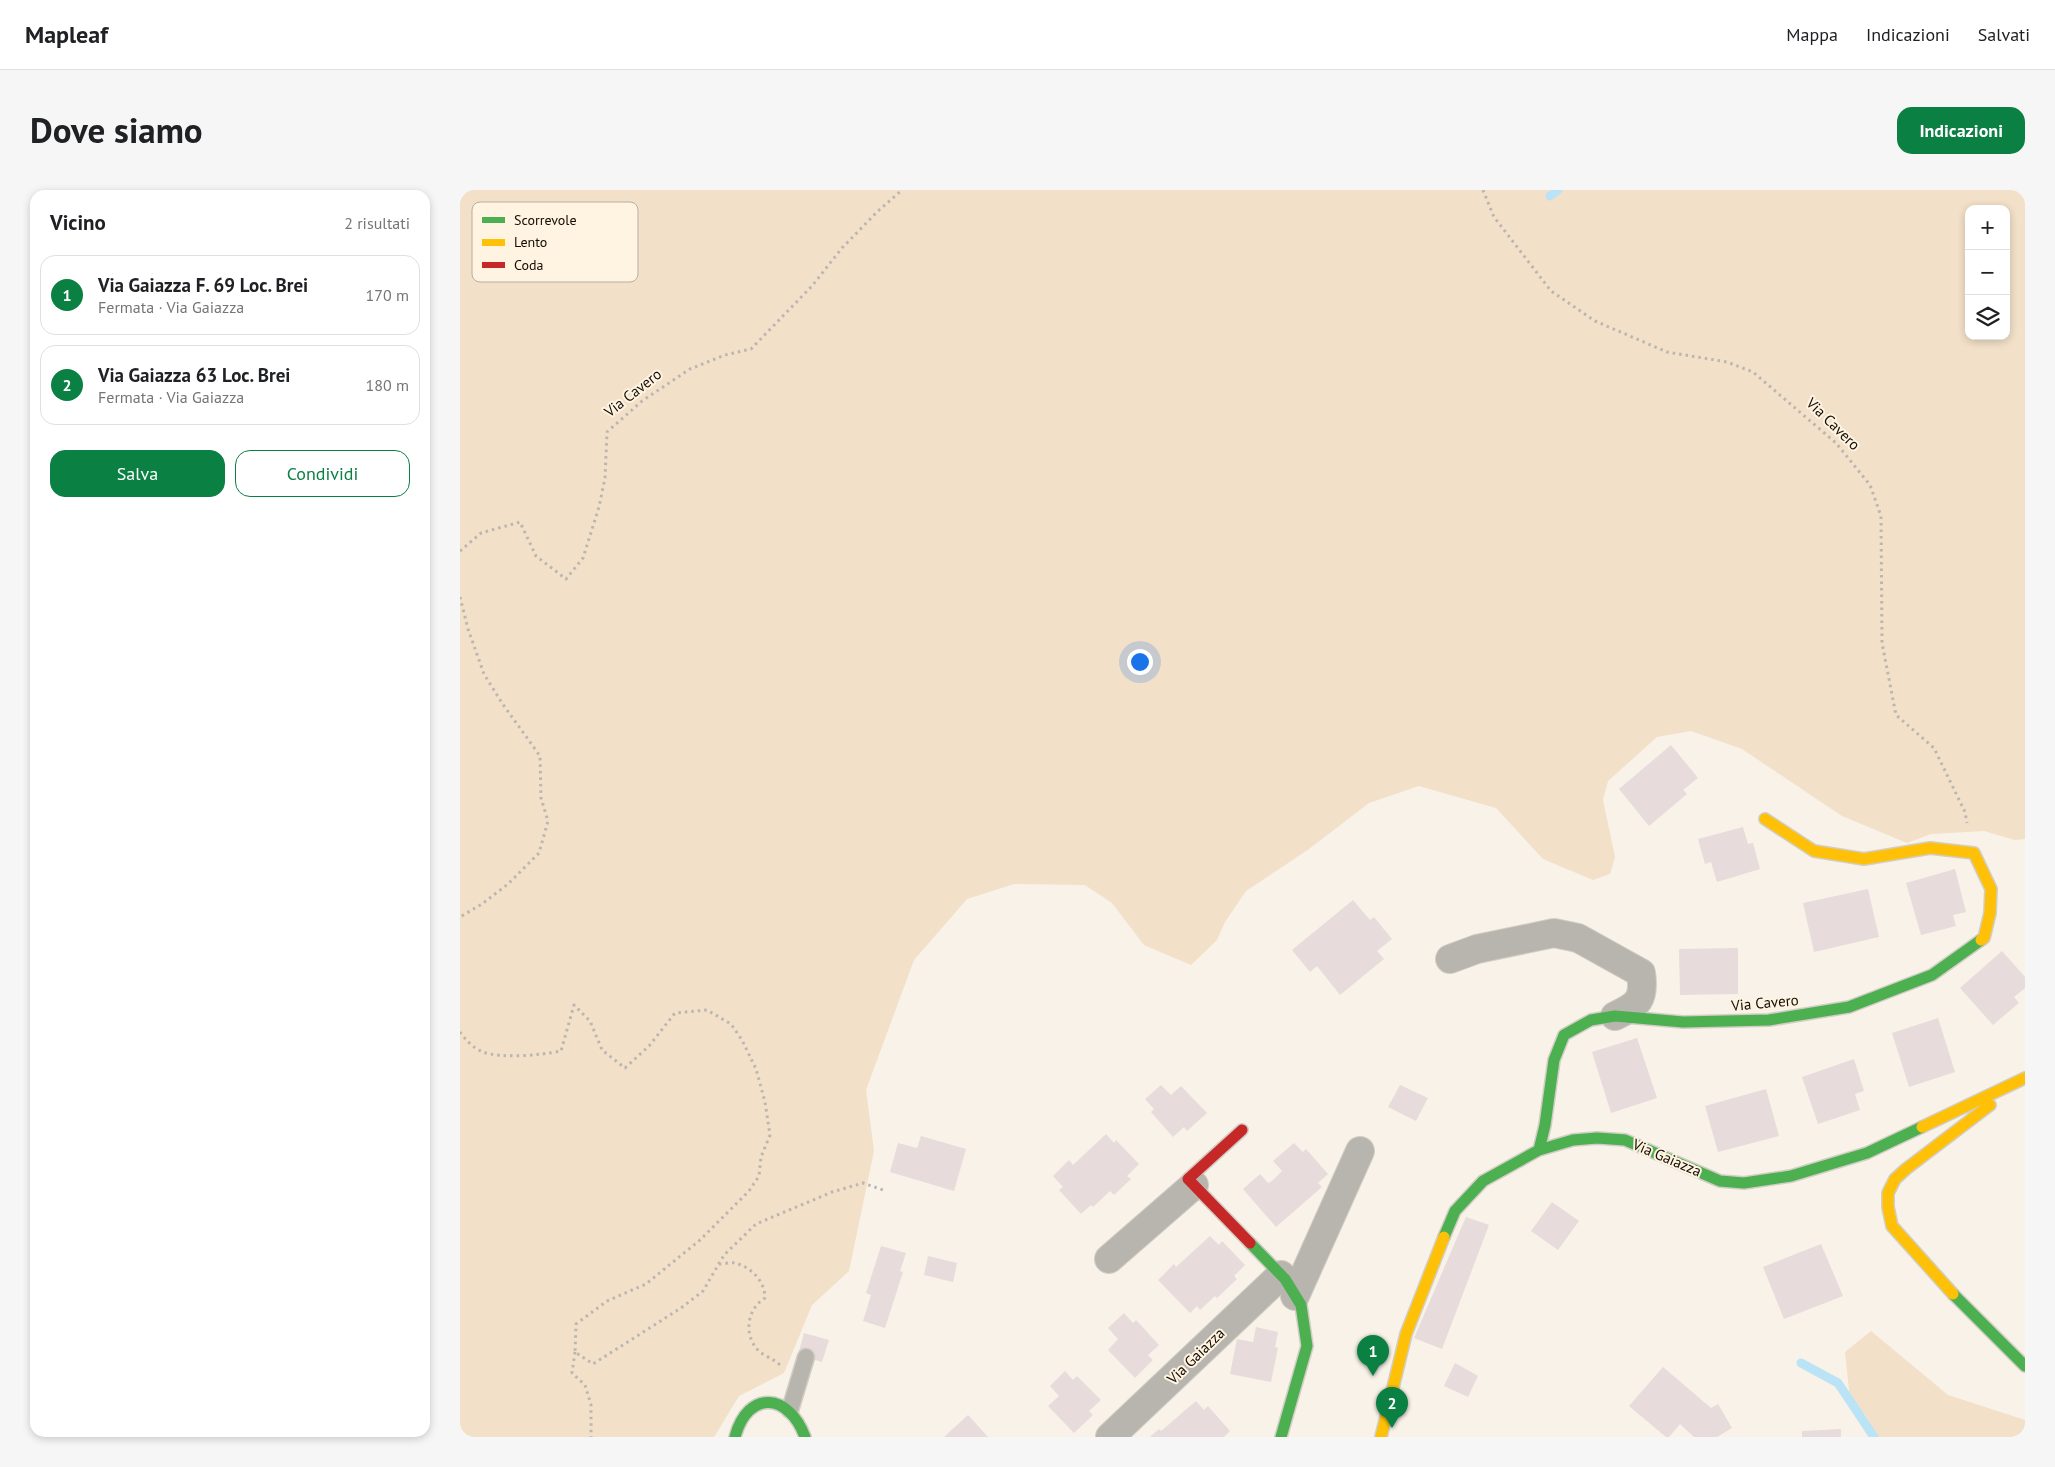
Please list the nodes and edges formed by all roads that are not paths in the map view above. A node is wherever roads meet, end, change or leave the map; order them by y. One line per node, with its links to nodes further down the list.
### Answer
1 (1765, 819): 3 (street, Via Cavero)
2 (1450, 959): 3 (street)
3 (1615, 1016): 7 (street, Via Cavero)
4 (2025, 1078): 5 (street, Via Gaiazza)
5 (2000, 1088): 7 (street, Via Gaiazza); 13 (street)
6 (1242, 1130): 9 (street)
7 (1538, 1150): 19 (street, Via Gaiazza)
8 (1360, 1151): 11 (street, Via Gaiazza)
9 (1194, 1185): 10 (street); 11 (street)
10 (1109, 1259)
11 (1288, 1285): 17 (street, Via Gaiazza); 18 (street)
12 (806, 1357): 14 (lane)
13 (2025, 1366)
14 (790, 1410): 15 (street); 16 (street)
15 (735, 1437)
16 (805, 1437)
17 (1110, 1437)
18 (1280, 1437)
19 (1381, 1437)

